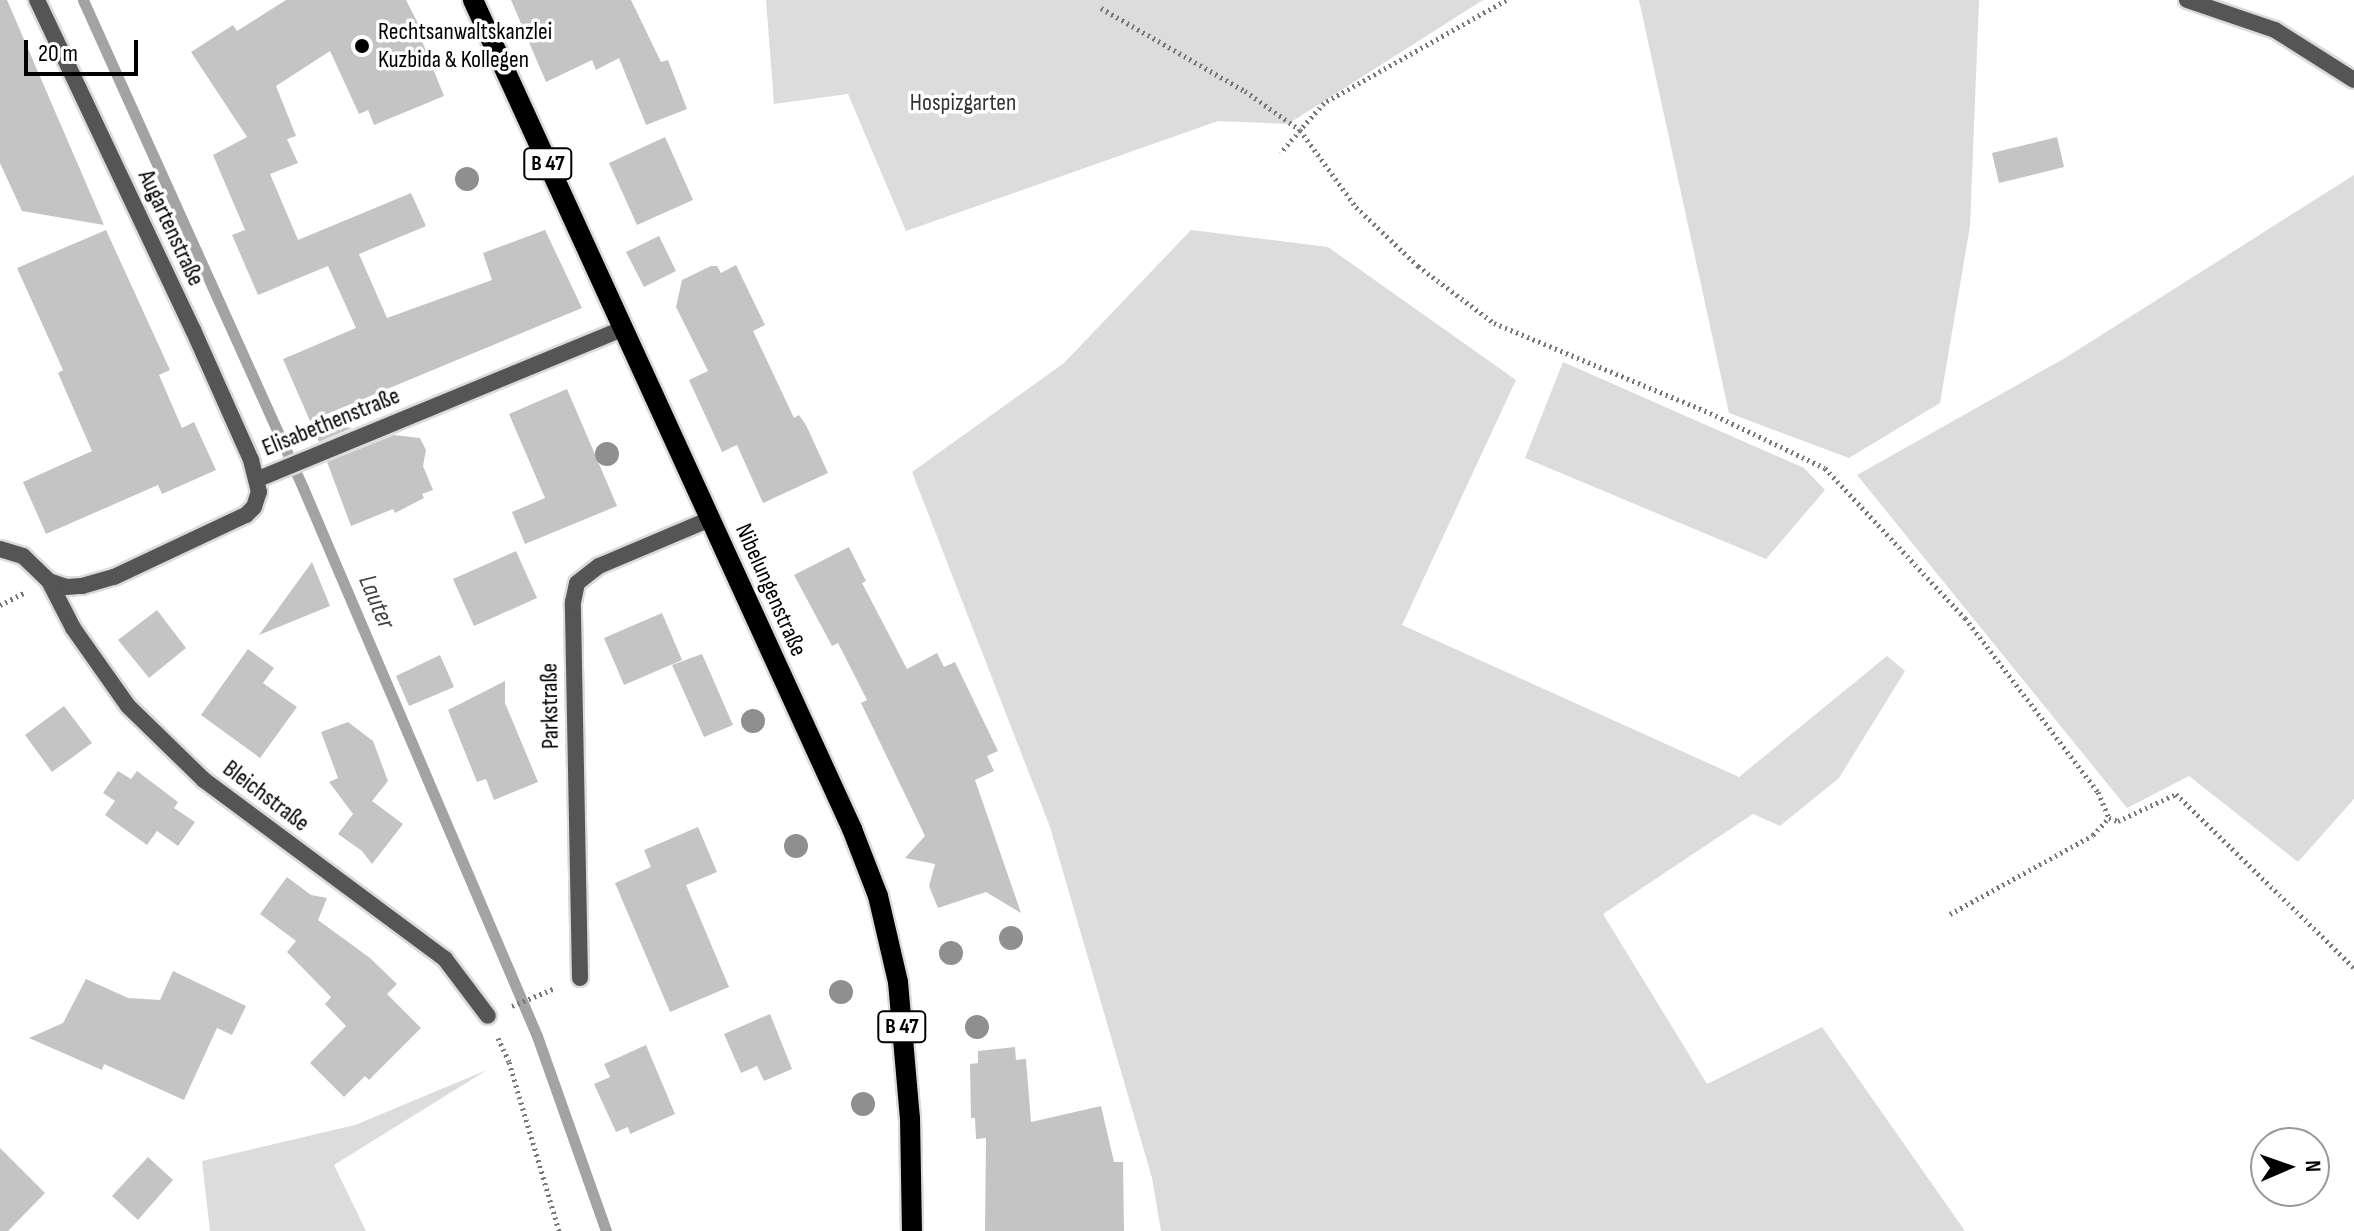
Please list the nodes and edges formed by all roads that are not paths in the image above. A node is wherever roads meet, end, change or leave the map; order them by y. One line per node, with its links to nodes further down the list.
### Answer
1 (37, 0): 6 (street, Augartenstraße)
2 (473, 0): 5 (main road, Nibelungenstraße / B 47)
3 (2187, 0): 4 (street)
4 (2354, 80)
5 (624, 328): 6 (street, Elisabethenstraße); 7 (main road, Nibelungenstraße / B 47)
6 (264, 476): 9 (street, Elisabethenstraße)
7 (710, 519): 10 (street, Parkstraße); 12 (main road, Nibelungenstraße / B 47)
8 (0, 549): 9 (street)
9 (49, 581): 11 (street, Bleichstraße)
10 (580, 978)
11 (488, 1016)
12 (912, 1231)

